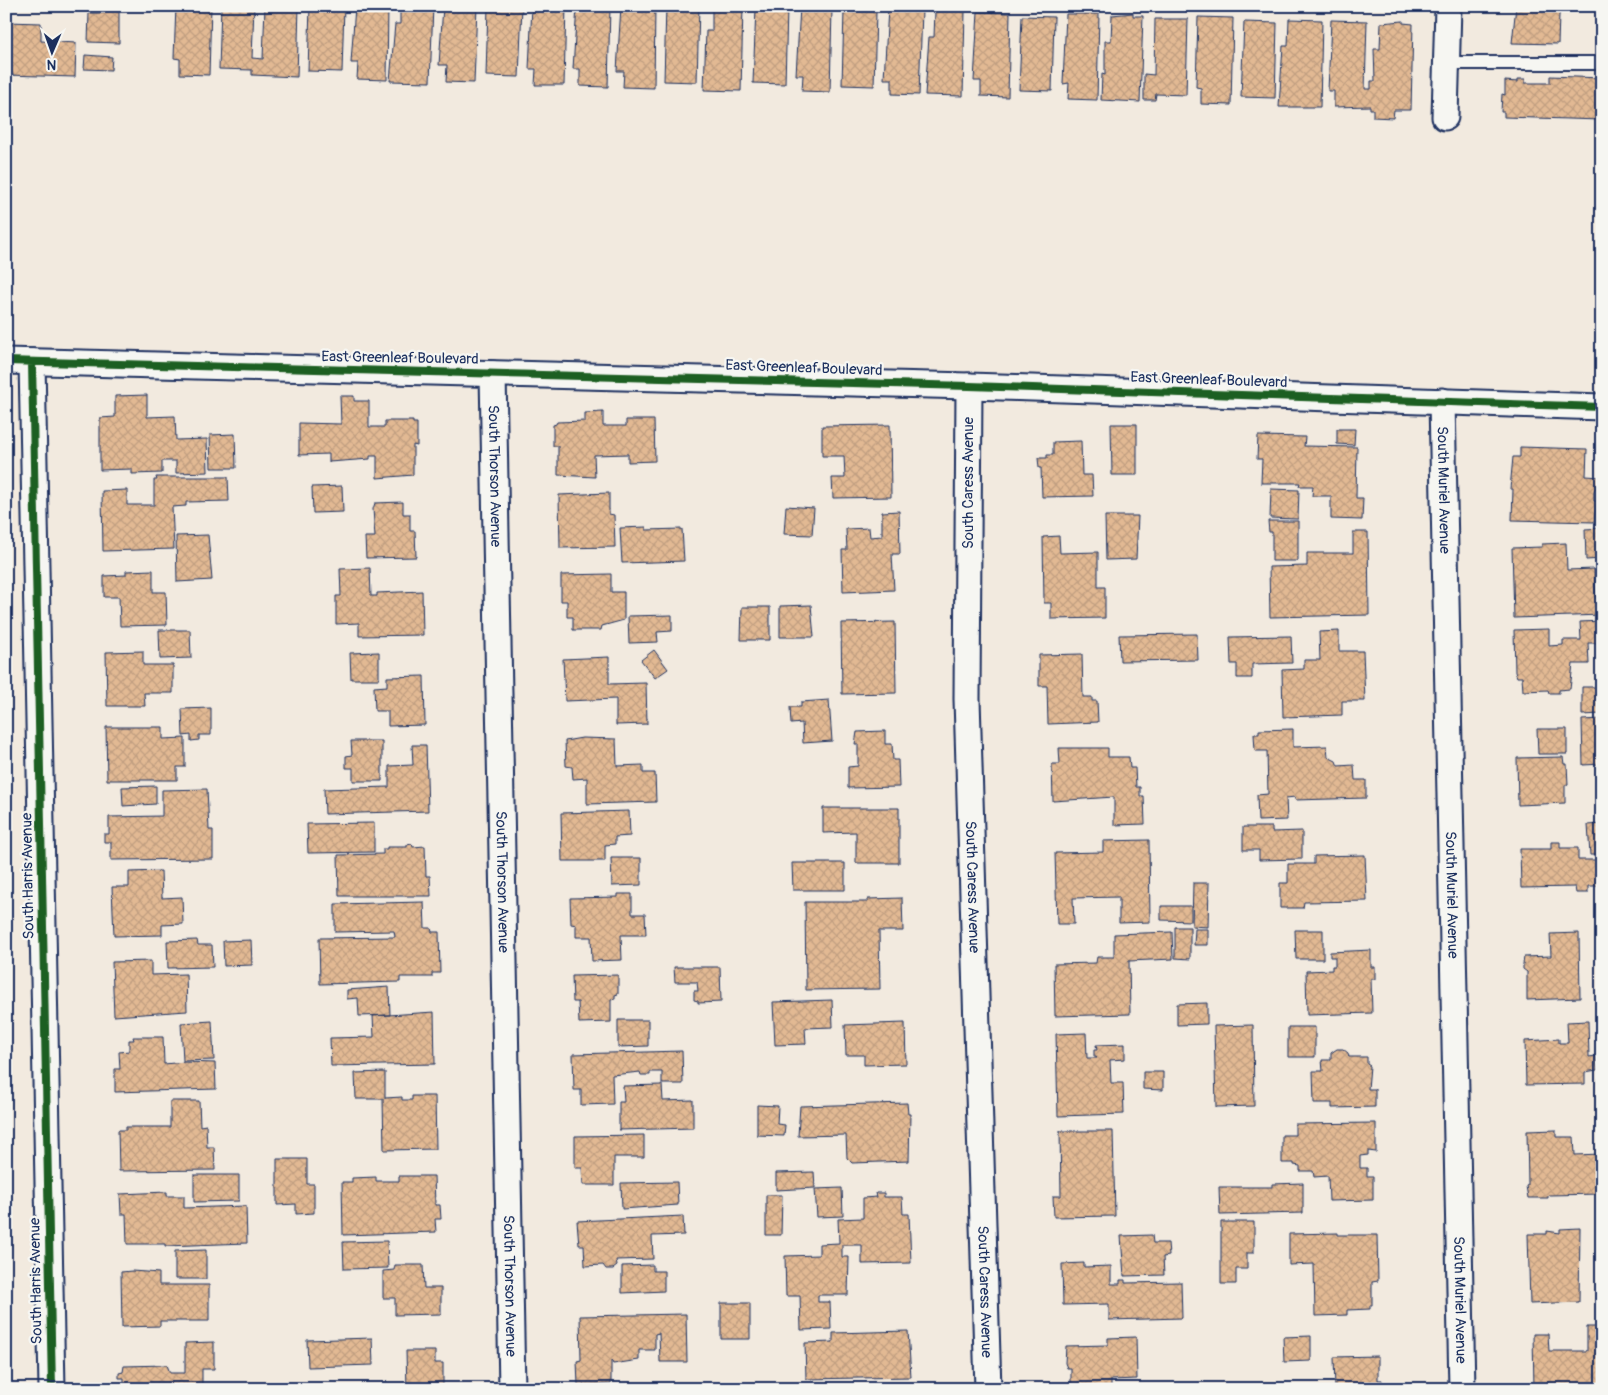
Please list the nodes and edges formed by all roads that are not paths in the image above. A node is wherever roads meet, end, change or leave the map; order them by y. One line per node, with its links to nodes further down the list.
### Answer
1 (1448, 6): 2 (street)
2 (1447, 63): 3 (lane); 4 (street)
3 (1602, 63)
4 (1445, 117)
5 (6, 361): 6 (street, East Greenleaf Boulevard)
6 (32, 362): 7 (street, East Greenleaf Boulevard); 11 (street, South Harris Avenue)
7 (493, 374): 8 (street, East Greenleaf Boulevard); 12 (street, South Thorson Avenue)
8 (969, 386): 9 (street, East Greenleaf Boulevard); 13 (street, South Caress Avenue)
9 (1442, 401): 10 (street, East Greenleaf Boulevard); 14 (street, South Muriel Avenue)
10 (1602, 407)
11 (52, 1389)
12 (512, 1389)
13 (988, 1389)
14 (1462, 1389)

